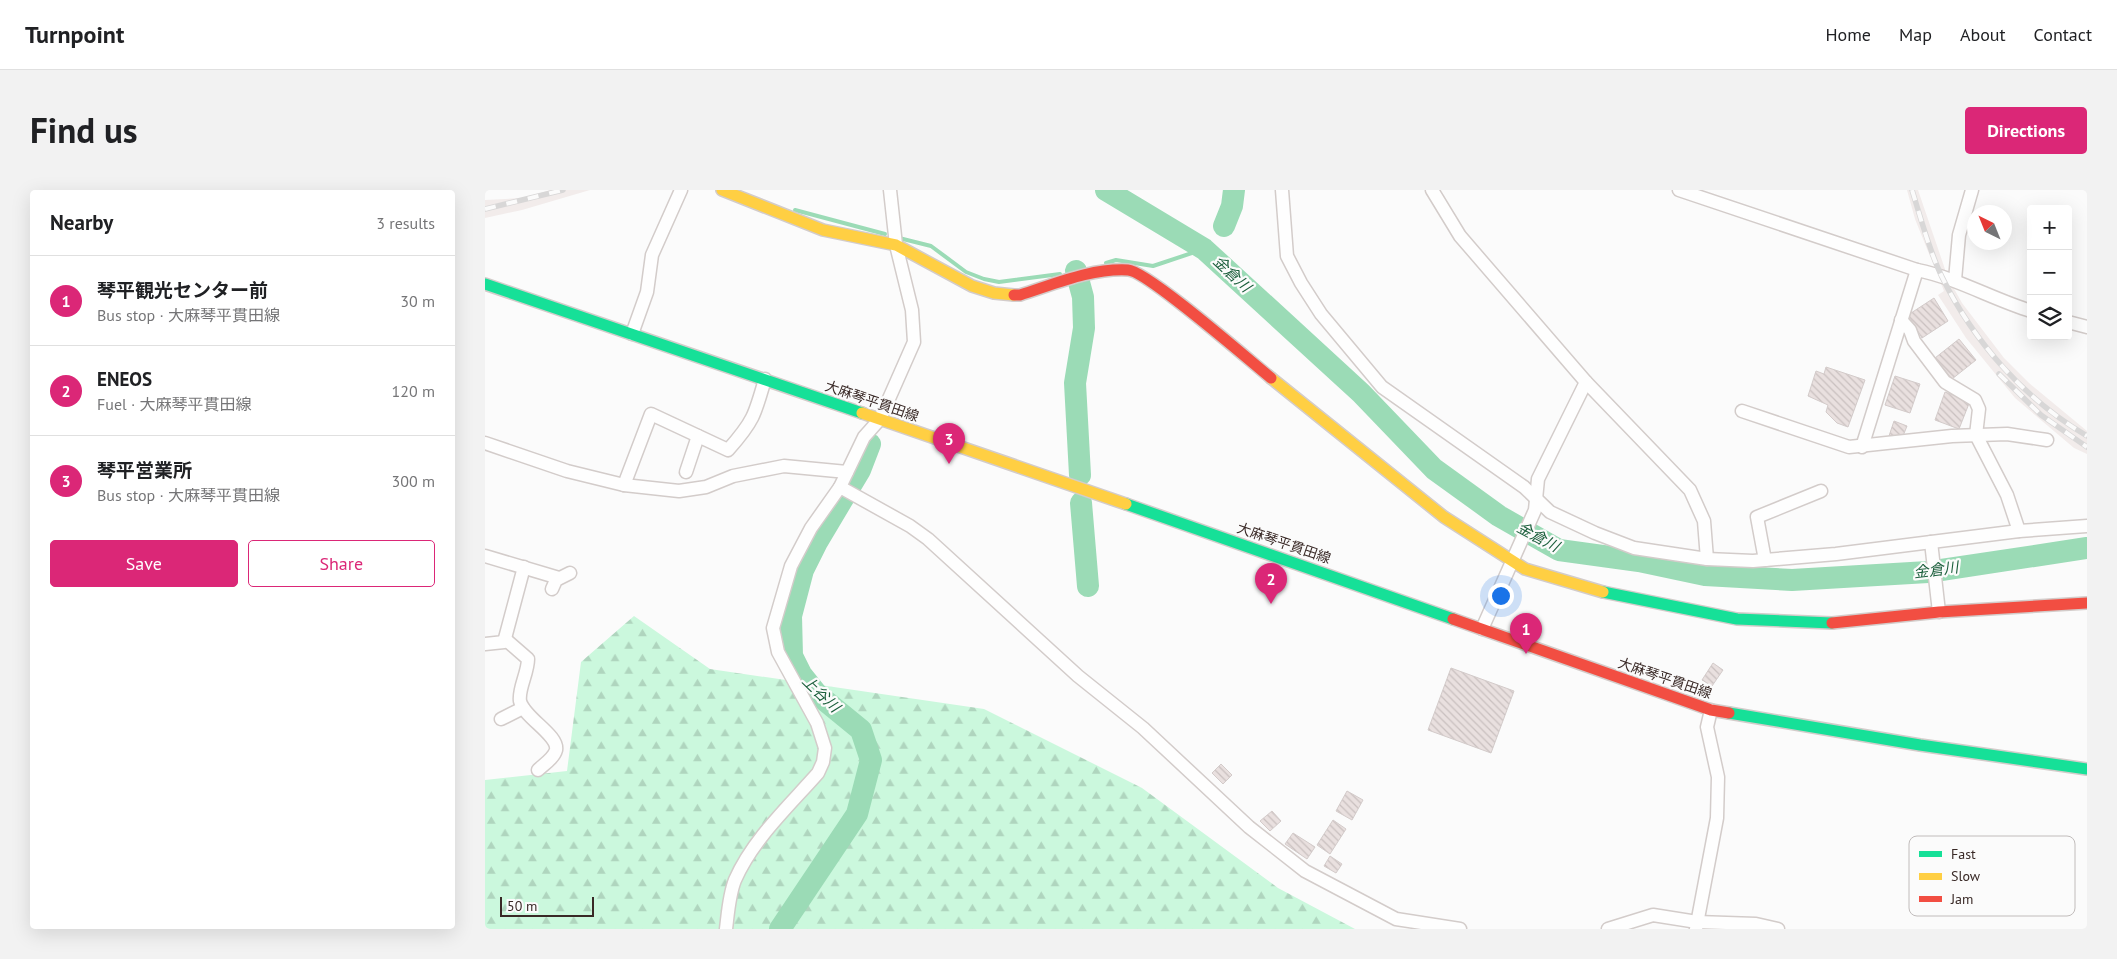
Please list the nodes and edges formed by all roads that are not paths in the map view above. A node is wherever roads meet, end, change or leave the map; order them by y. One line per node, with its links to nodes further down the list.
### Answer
1 (681, 190): 16 (street)
2 (722, 190): 8 (main road)
3 (890, 190): 8 (street)
4 (1282, 190): 31 (street)
5 (1433, 190): 18 (street)
6 (1679, 190): 9 (street)
7 (1972, 190): 10 (street)
8 (896, 245): 20 (street); 36 (main road)
9 (1917, 270): 10 (street); 13 (street)
10 (1955, 280): 12 (street)
11 (485, 284): 16 (main road, 大麻琴平貫田線)
12 (2027, 310)
13 (1901, 320): 21 (street); 25 (street)
14 (2072, 323): 15 (street)
15 (2087, 327)
16 (632, 334): 17 (main road, 大麻琴平貫田線)
17 (765, 379): 20 (main road, 大麻琴平貫田線); 22 (street)
18 (1585, 382): 31 (street); 37 (street)
19 (1742, 411): 25 (street)
20 (880, 419): 27 (street); 43 (main road, 大麻琴平貫田線)
21 (1977, 435): 23 (street); 25 (street); 33 (street)
22 (698, 436): 26 (street); 28 (street)
23 (2047, 440)
24 (485, 443): 28 (street)
25 (1862, 447)
26 (686, 472)
27 (847, 472): 28 (street); 29 (street)
28 (624, 485)
29 (840, 487): 52 (street); 53 (street)
30 (1821, 491): 38 (street)
31 (1536, 506): 36 (street); 37 (street)
32 (2087, 526): 33 (street)
33 (2019, 531): 34 (street)
34 (1931, 542): 38 (street); 42 (street)
35 (485, 556): 39 (street)
36 (1513, 558): 42 (main road); 43 (street)
37 (1707, 559): 38 (street)
38 (1765, 560)
39 (525, 567): 40 (street); 44 (street)
40 (552, 589)
41 (2087, 603): 42 (main road)
42 (1939, 612)
43 (1482, 629): 47 (main road, 大麻琴平貫田線)
44 (505, 639): 45 (street); 46 (street)
45 (485, 644)
46 (523, 708): 48 (street); 50 (street)
47 (1711, 710): 49 (main road, 大麻琴平貫田線); 51 (street)
48 (501, 719)
49 (2087, 769)
50 (538, 770)
51 (1697, 925): 54 (street); 55 (street)
52 (726, 929)
53 (1460, 929)
54 (1608, 929)
55 (1778, 929)

